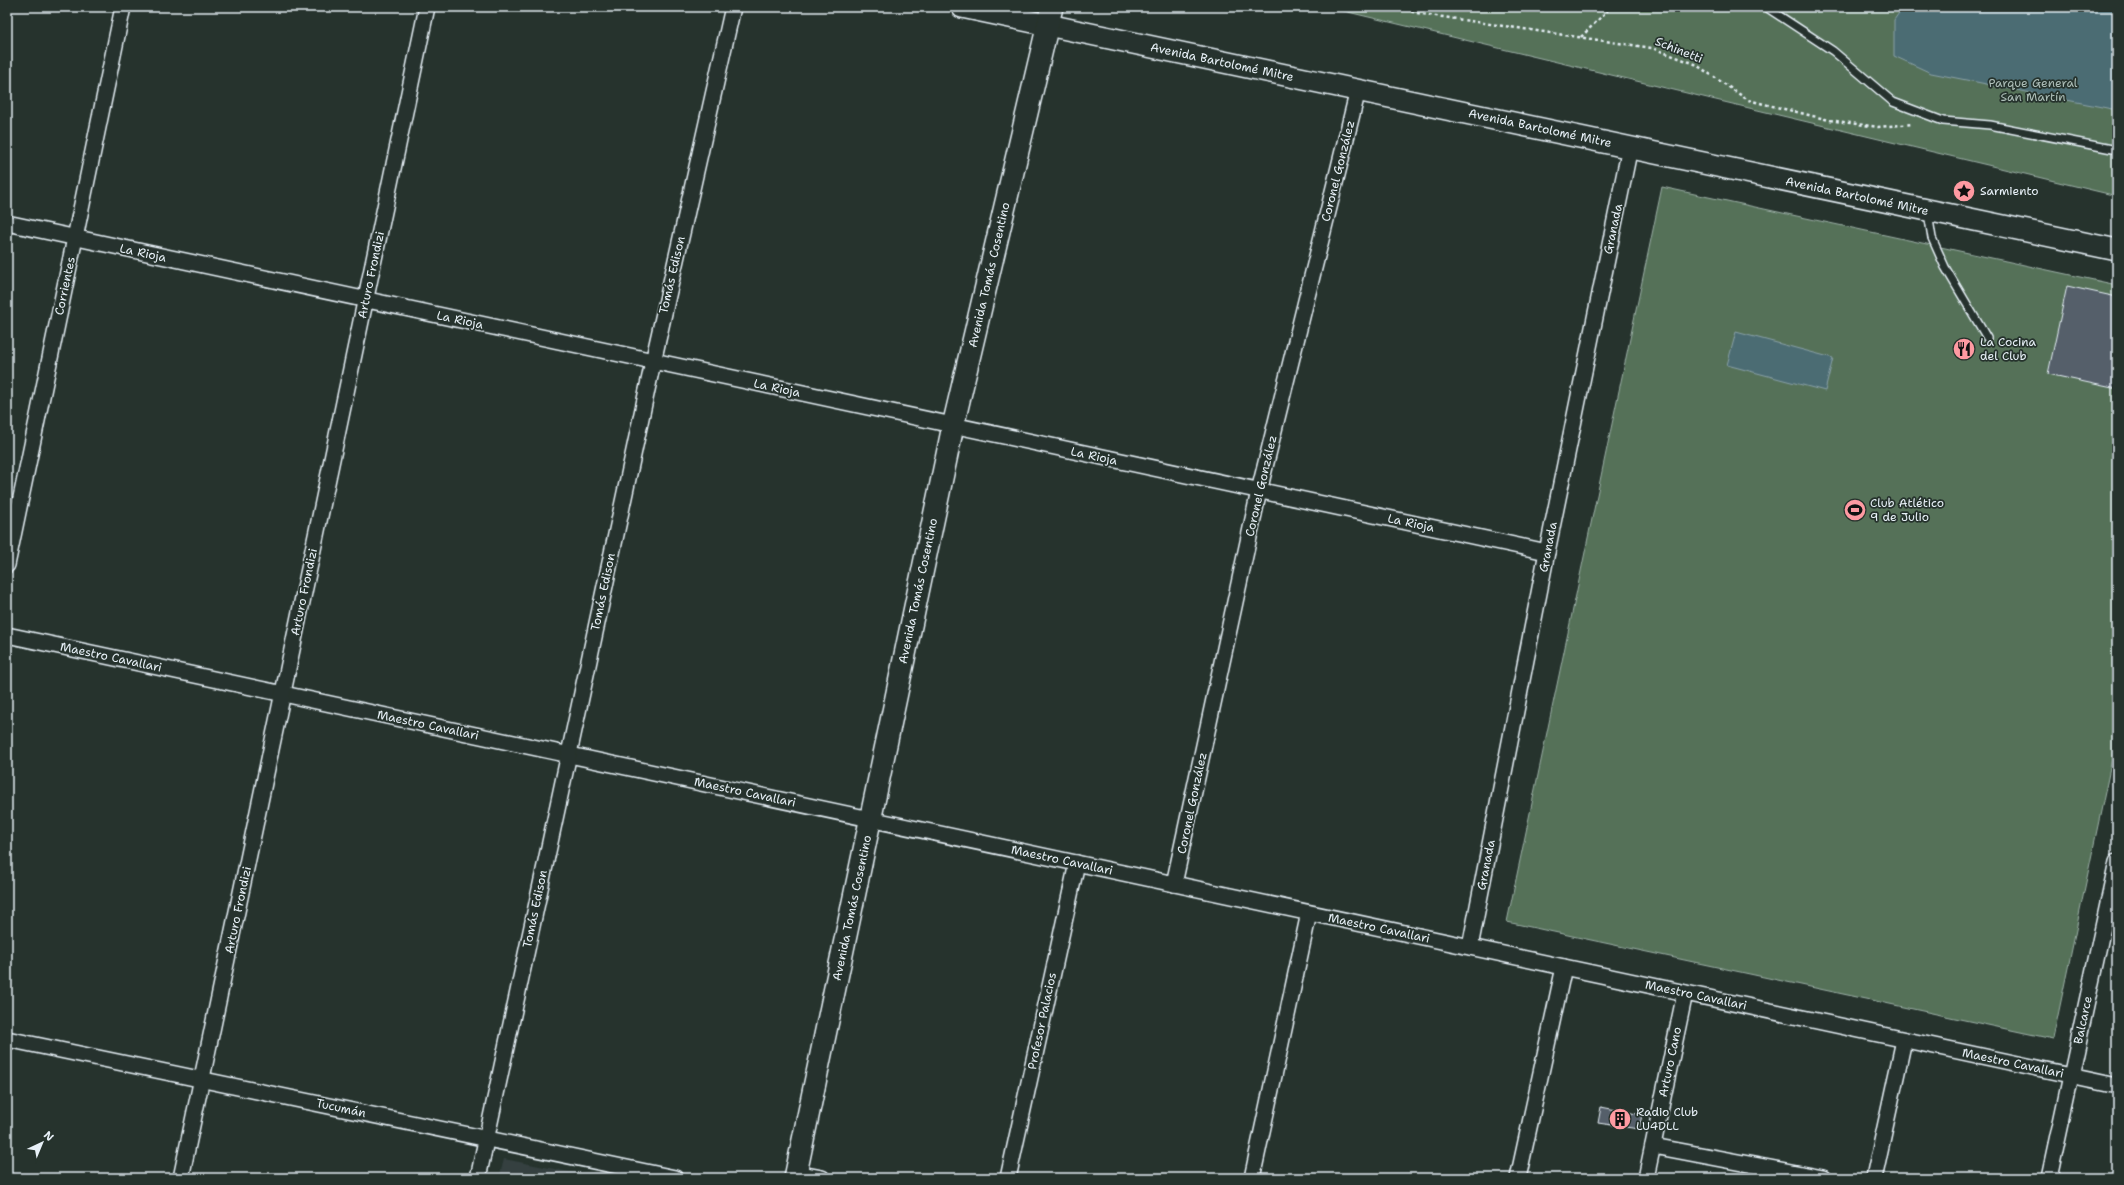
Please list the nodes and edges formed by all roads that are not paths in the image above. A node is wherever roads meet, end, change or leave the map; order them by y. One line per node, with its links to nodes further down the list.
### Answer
1 (124, 7): 12 (street, Corrientes)
2 (427, 7): 14 (street, Arturo Frondizi)
3 (733, 7): 16 (street, Tomás Edison)
4 (962, 7): 6 (main road, Avenida Bartolomé Mitre)
5 (1766, 7): 9 (lane)
6 (1050, 16): 7 (main road, Avenida Bartolomé Mitre); 17 (main road, Avenida Tomás Cosentino)
7 (1358, 90): 8 (main road, Avenida Bartolomé Mitre); 18 (street, Coronel González)
8 (1630, 147): 10 (main road, Avenida Bartolomé Mitre); 19 (street, Granada)
9 (2117, 150)
10 (1928, 211): 13 (main road, Avenida Bartolomé Mitre); 15 (lane)
11 (7, 223): 12 (street, La Rioja)
12 (75, 238): 14 (street, La Rioja); 20 (street, Corrientes)
13 (2117, 250)
14 (366, 300): 16 (street, La Rioja); 22 (street, Arturo Frondizi)
15 (1987, 338)
16 (653, 362): 17 (street, La Rioja); 23 (street, Tomás Edison)
17 (953, 426): 18 (street, La Rioja); 24 (main road, Avenida Tomás Cosentino)
18 (1259, 491): 19 (street, La Rioja); 27 (street, Coronel González)
19 (1547, 552): 29 (street, Granada)
20 (7, 565)
21 (7, 635): 22 (street, Maestro Cavallari)
22 (283, 694): 23 (street, Maestro Cavallari); 35 (street, Arturo Frondizi)
23 (568, 755): 24 (street, Maestro Cavallari); 37 (street, Tomás Edison)
24 (870, 819): 26 (street, Maestro Cavallari); 39 (main road, Avenida Tomás Cosentino)
25 (2117, 862): 34 (street, Balcarce)
26 (1077, 863): 27 (street, Maestro Cavallari); 45 (street, Profesor Palacios)
27 (1174, 884): 28 (street, Maestro Cavallari)
28 (1309, 913): 29 (street, Maestro Cavallari); 46 (street)
29 (1470, 947): 30 (street, Maestro Cavallari)
30 (1564, 967): 31 (street, Maestro Cavallari); 47 (street)
31 (1685, 993): 33 (street, Maestro Cavallari); 38 (street, Arturo Cano)
32 (7, 1039): 35 (street, Tucumán)
33 (1904, 1040): 34 (street, Maestro Cavallari); 49 (street)
34 (2071, 1075): 36 (street, Maestro Cavallari); 50 (street, Balcarce)
35 (202, 1080): 37 (street, Tucumán); 41 (street, Arturo Frondizi)
36 (2117, 1085)
37 (486, 1138): 42 (street, Tomás Edison); 43 (street, Tucumán)
38 (1652, 1146): 40 (street); 48 (street, Arturo Cano)
39 (796, 1175): 44 (street)
40 (1813, 1177)
41 (181, 1178)
42 (478, 1178)
43 (675, 1178)
44 (822, 1178)
45 (1008, 1178)
46 (1252, 1178)
47 (1518, 1178)
48 (1646, 1178)
49 (1874, 1178)
50 (2049, 1178)

